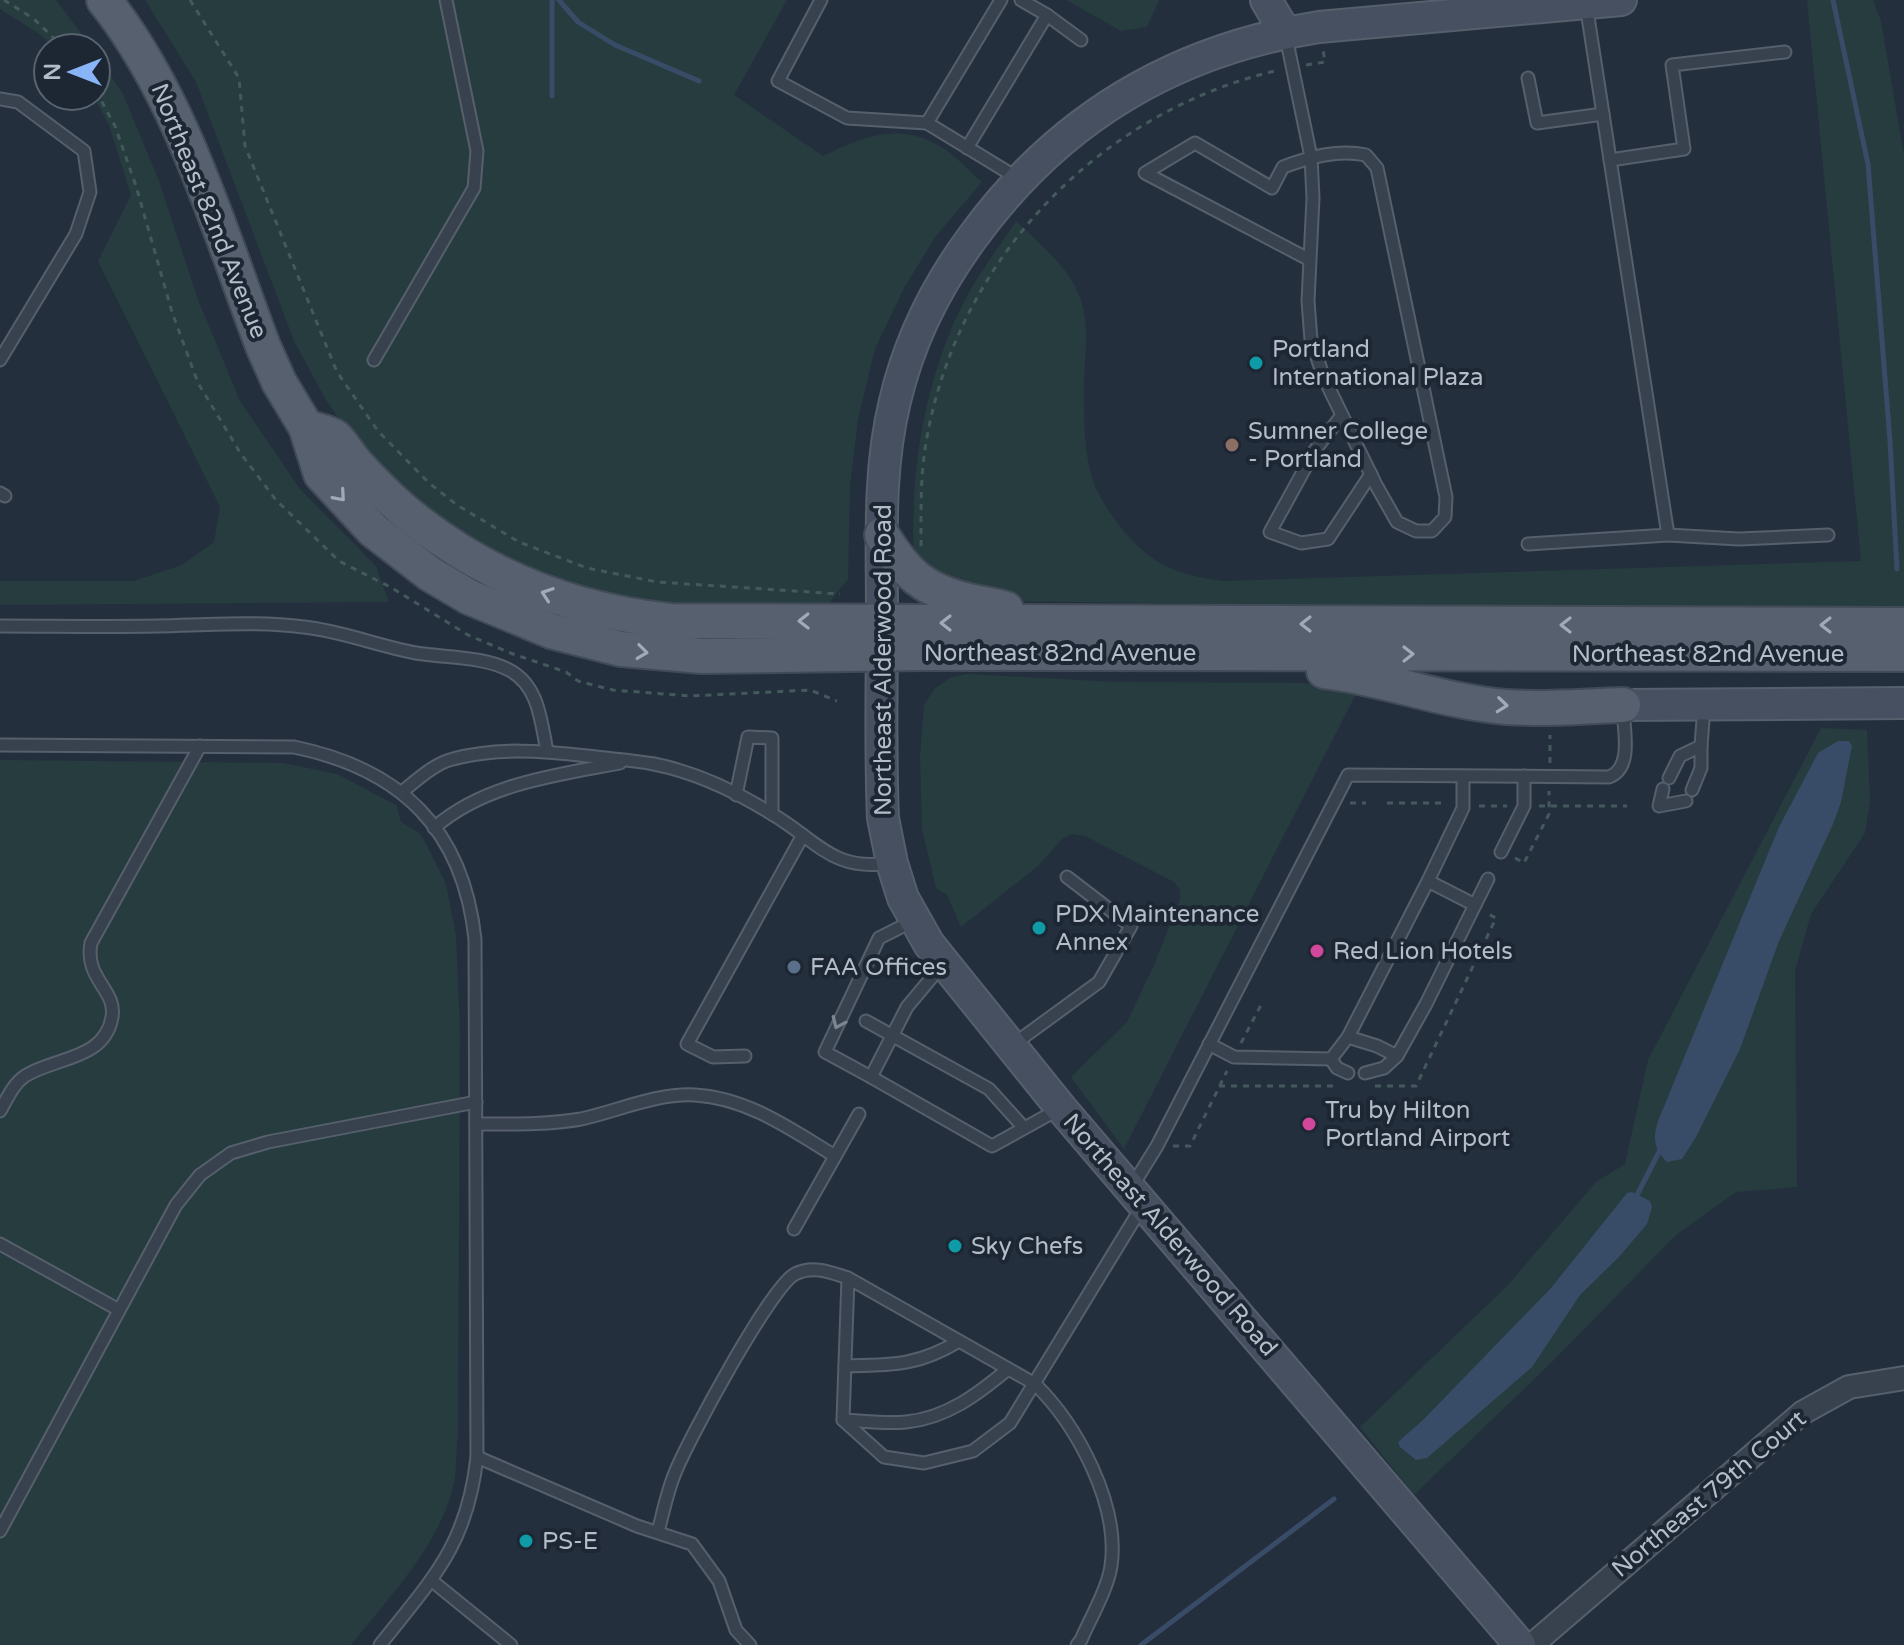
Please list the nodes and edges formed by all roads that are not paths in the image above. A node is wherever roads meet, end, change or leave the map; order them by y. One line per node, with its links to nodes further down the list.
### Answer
1 (104, 0): 34 (main road, Northeast 82nd Avenue)
2 (446, 0): 24 (lane)
3 (821, 0): 17 (lane)
4 (1001, 0): 17 (lane)
5 (1021, 0): 10 (lane)
6 (1266, 0): 11 (street)
7 (1292, 0): 11 (street)
8 (1621, 0): 9 (street, Northeast Alderwood Road)
9 (1586, 3): 11 (street, Northeast Alderwood Road); 16 (lane)
10 (1047, 15): 12 (lane); 18 (lane)
11 (1285, 32): 19 (lane); 21 (street, Northeast Alderwood Road)
12 (1081, 40)
13 (1785, 52): 20 (lane)
14 (1528, 78): 16 (lane)
15 (0, 99): 23 (lane)
16 (1603, 114): 20 (lane)
17 (927, 123): 18 (lane)
18 (967, 148): 21 (lane)
19 (1311, 157): 22 (lane); 22 (lane); 26 (lane)
20 (1610, 160): 28 (lane)
21 (1020, 179): 27 (street, Northeast Alderwood Road)
22 (1310, 260): 25 (lane)
23 (0, 360)
24 (374, 360)
25 (1342, 415): 26 (lane); 26 (lane)
26 (1371, 474)
27 (882, 535): 31 (main road); 34 (street, Northeast Alderwood Road)
28 (1668, 535): 29 (lane); 30 (lane)
29 (1828, 535)
30 (1528, 544)
31 (1052, 624): 32 (main road, Northeast 82nd Avenue, one-way to 31); 34 (main road, Northeast 82nd Avenue, one-way to 34)
32 (1904, 625)
33 (0, 626): 43 (lane)
34 (882, 638): 35 (main road, Northeast 82nd Avenue); 53 (street, Northeast Alderwood Road)
35 (1205, 653): 36 (main road, Northeast 82nd Avenue, one-way to 36); 39 (main road, one-way to 39)
36 (1904, 654)
37 (1904, 703): 38 (street)
38 (1704, 704): 39 (street); 42 (lane)
39 (1623, 705): 46 (lane)
40 (0, 745): 41 (lane)
41 (200, 746): 47 (lane); 73 (lane)
42 (1701, 746): 42 (lane)
43 (547, 751): 44 (lane); 47 (lane)
44 (632, 760): 48 (lane); 50 (lane)
45 (1463, 776): 46 (lane); 56 (lane); 63 (lane)
46 (1524, 776): 52 (lane)
47 (402, 792): 50 (lane)
48 (736, 795): 49 (lane); 49 (lane)
49 (772, 814): 51 (lane)
50 (434, 828): 71 (lane)
51 (803, 835): 53 (lane); 65 (lane)
52 (1506, 855)
53 (892, 863): 58 (street, Northeast Alderwood Road)
54 (1067, 877): 64 (lane)
55 (1488, 879): 57 (lane)
56 (1428, 881): 57 (lane); 62 (lane)
57 (1475, 905): 66 (lane)
58 (914, 921): 59 (street, Northeast Alderwood Road); 70 (lane, one-way to 70)
59 (943, 963): 61 (lane); 64 (street, Northeast Alderwood Road)
60 (866, 1021): 61 (lane)
61 (892, 1036): 70 (lane); 76 (lane)
62 (1348, 1037): 66 (lane); 67 (lane)
63 (1209, 1044): 67 (lane); 78 (lane)
64 (1010, 1047): 72 (street, Northeast Alderwood Road)
65 (745, 1056)
66 (1397, 1056): 69 (lane)
67 (1331, 1059): 68 (lane)
68 (1348, 1073)
69 (1365, 1073)
70 (871, 1077): 76 (lane)
71 (476, 1102): 75 (lane); 82 (lane)
72 (1061, 1108): 76 (lane); 78 (street, Northeast Alderwood Road)
73 (0, 1111)
74 (859, 1114): 77 (lane)
75 (476, 1124): 77 (lane); 89 (lane)
76 (1024, 1128)
77 (835, 1156): 79 (lane)
78 (1137, 1197): 87 (lane); 97 (street, Northeast Alderwood Road)
79 (794, 1229)
80 (0, 1244): 82 (lane)
81 (848, 1278): 83 (lane); 84 (lane); 91 (lane)
82 (119, 1310): 90 (lane)
83 (959, 1341): 84 (lane); 85 (lane)
84 (845, 1366): 88 (lane)
85 (1008, 1369): 87 (lane); 88 (lane)
86 (1904, 1378): 98 (street, Northeast 79th Court)
87 (1035, 1384): 88 (lane); 96 (lane)
88 (843, 1420)
89 (477, 1457): 91 (lane); 92 (lane)
90 (0, 1531)
91 (658, 1532): 95 (lane)
92 (431, 1580): 93 (lane); 94 (lane)
93 (380, 1645)
94 (511, 1645)
95 (750, 1645)
96 (1077, 1645)
97 (1520, 1645)
98 (1532, 1645)

